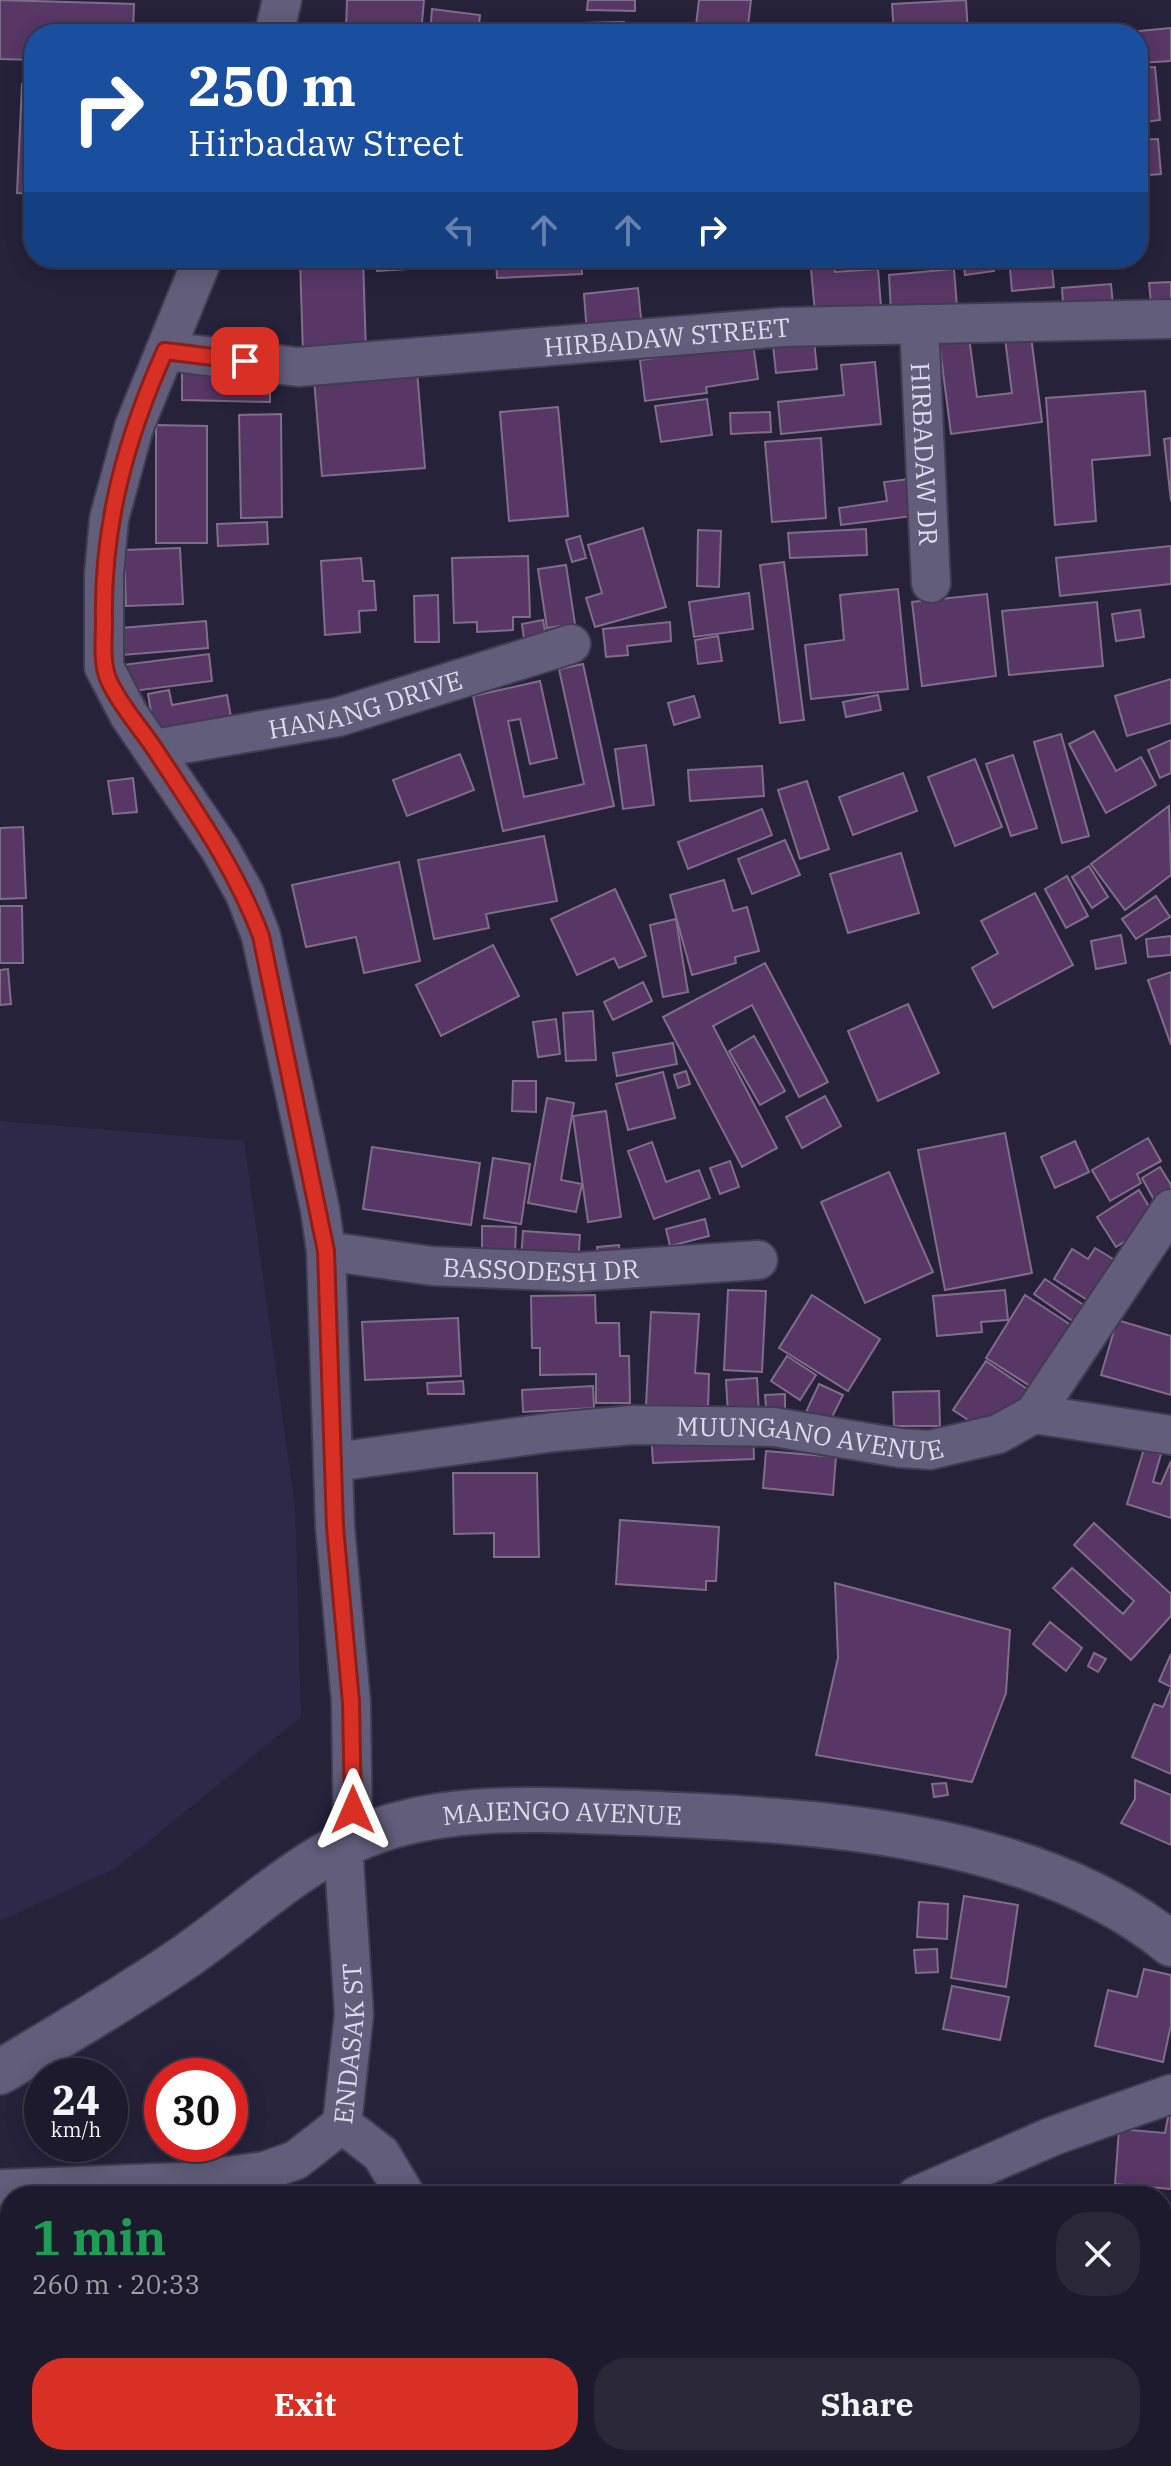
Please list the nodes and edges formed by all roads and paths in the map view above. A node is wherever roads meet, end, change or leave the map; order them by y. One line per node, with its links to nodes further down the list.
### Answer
1 (282, 0): 2 (street)
2 (276, 24)
3 (199, 268): 6 (street, ENDASAK ST)
4 (1171, 319): 5 (street, HIRBADAW STREET)
5 (919, 324): 6 (street, HIRBADAW STREET); 7 (street, HIRBADAW DR)
6 (165, 351): 9 (street, ENDASAK ST)
7 (931, 583)
8 (571, 644): 9 (street, HANANG DRIVE)
9 (154, 749): 11 (street, ENDASAK ST)
10 (1171, 1209): 13 (street, MUUNGANO AVENUE)
11 (326, 1251): 12 (street, BASSODESH DR); 15 (street, ENDASAK ST)
12 (758, 1260)
13 (1034, 1414): 14 (street); 15 (street, MUUNGANO AVENUE)
14 (1171, 1435)
15 (335, 1462): 16 (street, ENDASAK ST)
16 (348, 1842): 17 (street, MAJENGO AVENUE); 18 (street, MAJENGO AVENUE); 20 (street, ENDASAK ST)
17 (1171, 1944)
18 (0, 2072)
19 (1171, 2094): 23 (street)
20 (342, 2124): 21 (street, ENDASAK ST); 22 (street)
21 (78, 2186)
22 (400, 2186)
23 (939, 2186)

